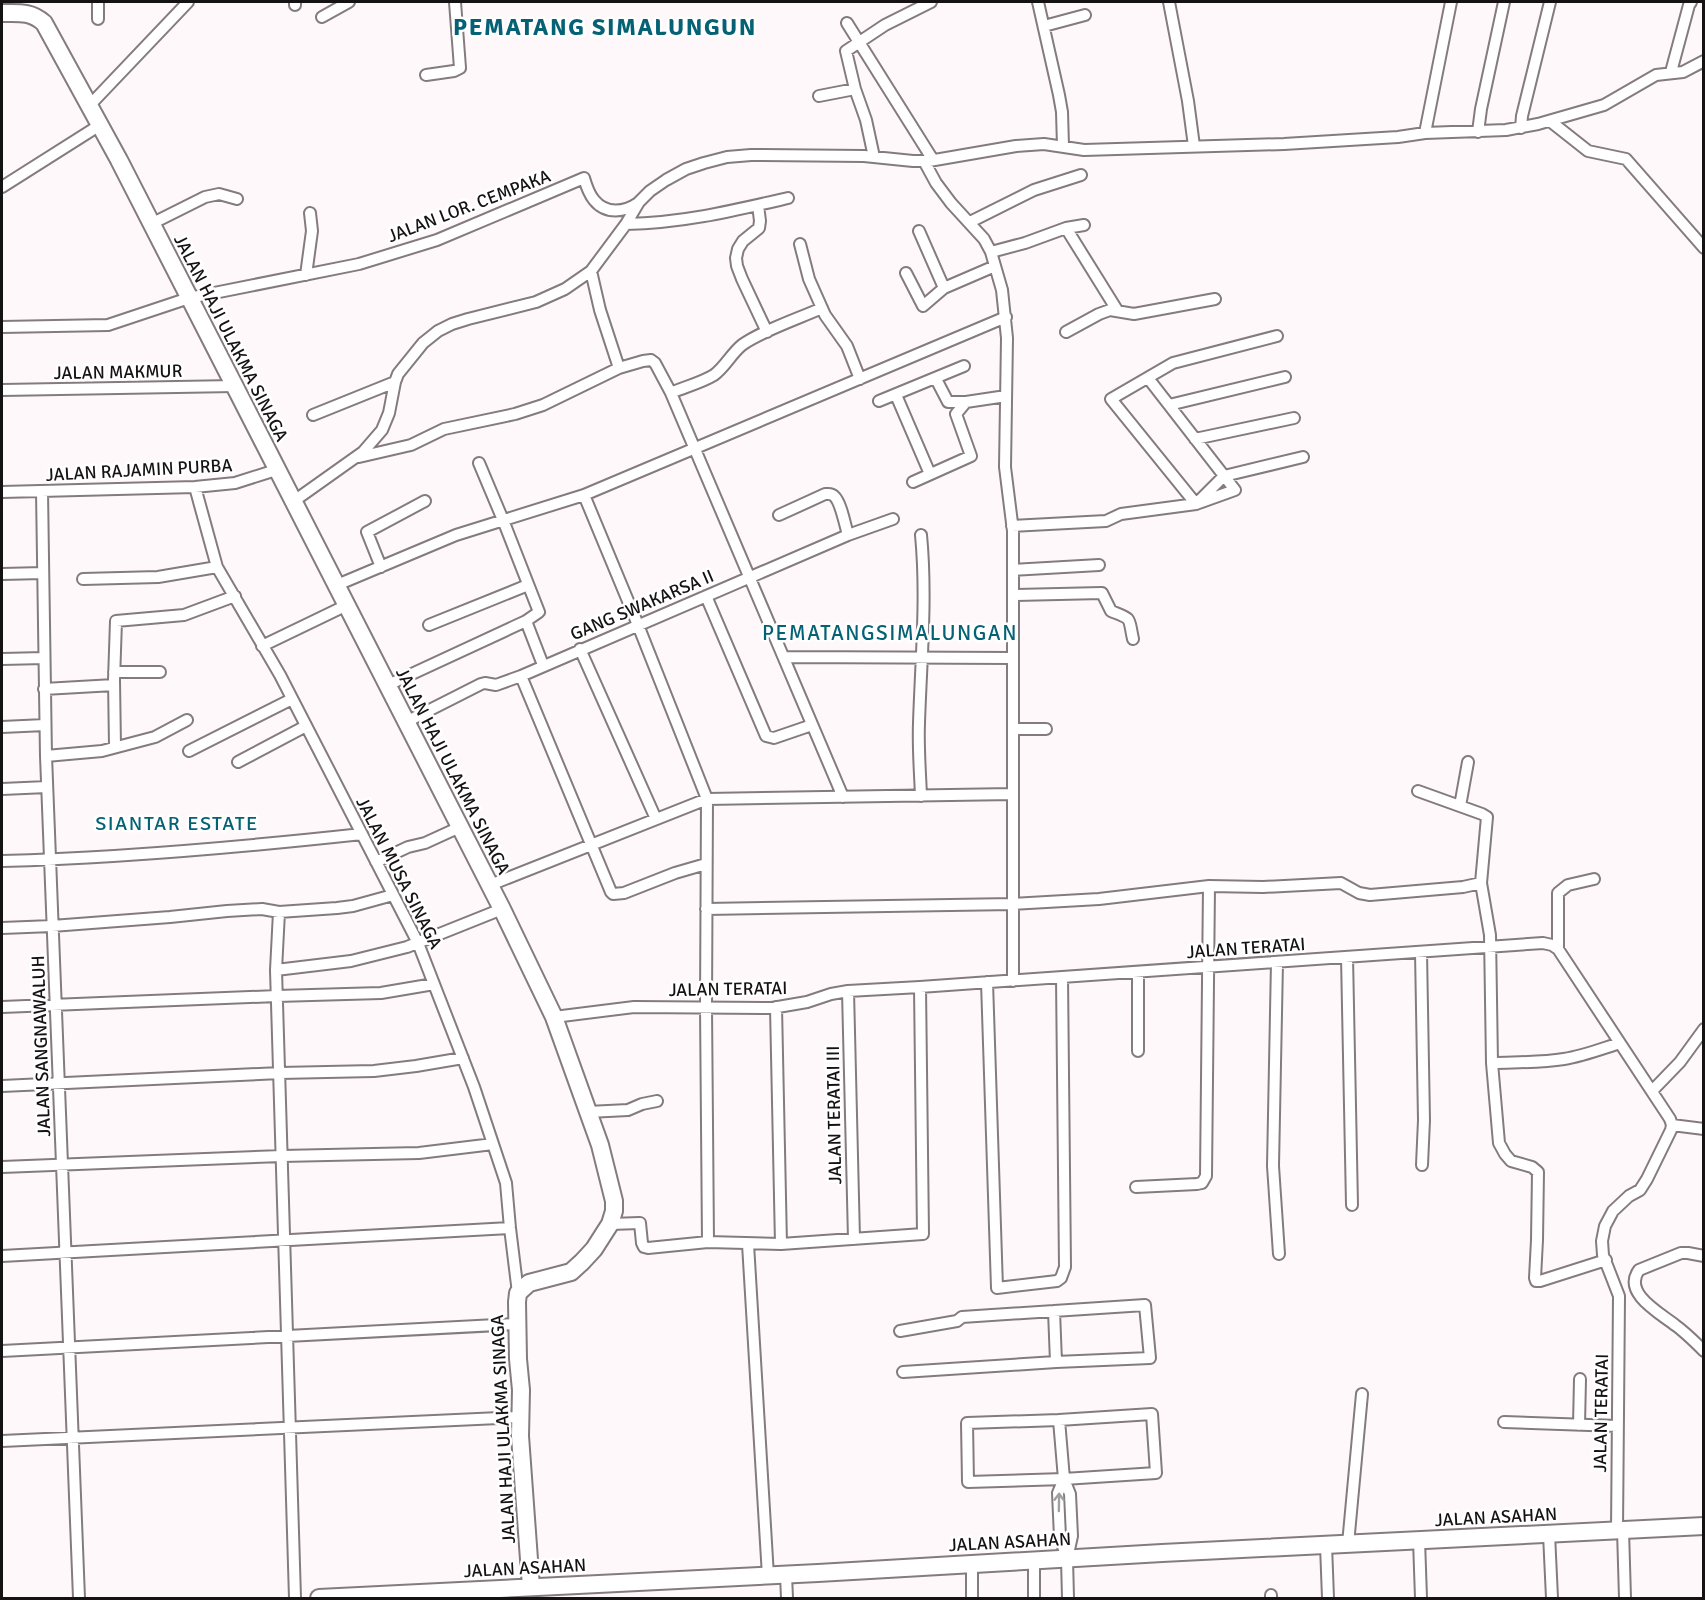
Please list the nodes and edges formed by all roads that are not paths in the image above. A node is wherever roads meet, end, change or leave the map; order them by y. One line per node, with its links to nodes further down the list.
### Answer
1 (98, 2): 16 (street)
2 (188, 2): 25 (street)
3 (350, 2): 15 (street)
4 (455, 2): 22 (street)
5 (931, 2): 12 (street)
6 (1038, 2): 18 (street)
7 (1169, 2): 32 (street)
8 (1451, 2): 30 (street)
9 (1504, 2): 29 (street)
10 (1550, 2): 28 (street)
11 (1691, 2): 21 (street)
12 (911, 6): 19 (street)
13 (2, 13): 25 (main road, JALAN HAJI ULAKMA SINAGA)
14 (1085, 15): 18 (street)
15 (322, 17)
16 (98, 19)
17 (847, 23): 19 (street)
18 (1044, 26): 31 (street)
19 (859, 42): 23 (street); 34 (street)
20 (1704, 62): 21 (street)
21 (1671, 72): 26 (street)
22 (426, 75)
23 (855, 89): 24 (street); 33 (street)
24 (819, 96)
25 (89, 106): 27 (main road, JALAN HAJI ULAKMA SINAGA)
26 (1550, 121): 28 (street); 49 (street)
27 (100, 125): 36 (street); 43 (main road, JALAN HAJI ULAKMA SINAGA)
28 (1521, 128): 29 (street)
29 (1478, 132): 30 (street)
30 (1425, 133): 32 (street)
31 (1063, 146): 32 (street); 34 (street)
32 (1194, 146)
33 (874, 157): 34 (street); 39 (street)
34 (928, 161): 42 (street)
35 (1081, 175): 42 (street)
36 (2, 187)
37 (788, 198): 40 (street)
38 (237, 199): 43 (street)
39 (639, 202): 44 (street); 54 (street, JALAN LOR. CEMPAKA)
40 (758, 205): 44 (street); 62 (street)
41 (310, 213): 54 (street)
42 (970, 222): 50 (street)
43 (152, 224): 56 (main road, JALAN HAJI ULAKMA SINAGA)
44 (626, 224): 52 (street)
45 (1084, 225): 46 (street)
46 (1066, 228): 50 (street); 59 (street)
47 (920, 231): 55 (street)
48 (800, 244): 58 (street)
49 (1704, 248)
50 (991, 252): 51 (street)
51 (995, 266): 55 (street); 60 (street)
52 (591, 271): 66 (street); 71 (street)
53 (906, 273): 55 (street)
54 (306, 275): 56 (street, JALAN LOR. CEMPAKA)
55 (944, 288)
56 (189, 298): 61 (street, JALAN LOR. CEMPAKA); 72 (main road, JALAN HAJI ULAKMA SINAGA)
57 (1215, 299): 59 (street)
58 (822, 308): 62 (street); 69 (street)
59 (1117, 310): 63 (street)
60 (1006, 317): 69 (street); 76 (street)
61 (2, 327)
62 (767, 332): 74 (street)
63 (1066, 332)
64 (1277, 336): 68 (street)
65 (964, 366): 70 (street)
66 (619, 368): 74 (street); 84 (street)
67 (1286, 377): 79 (street)
68 (1148, 378): 79 (street); 97 (street)
69 (860, 379): 83 (street)
70 (936, 379): 75 (street); 78 (street)
71 (395, 382): 80 (street); 84 (street)
72 (235, 386): 73 (street, JALAN MAKMUR); 87 (main road, JALAN HAJI ULAKMA SINAGA)
73 (2, 390)
74 (671, 393): 83 (street)
75 (896, 395): 77 (street); 88 (street)
76 (1006, 396): 78 (street); 101 (street)
77 (879, 401)
78 (966, 402): 88 (street)
79 (1169, 405): 82 (street)
80 (313, 415)
81 (1294, 418): 82 (street)
82 (1195, 439): 89 (street)
83 (695, 449): 94 (street); 110 (street)
84 (356, 457): 95 (street)
85 (1303, 457): 89 (street)
86 (479, 463): 100 (street)
87 (276, 470): 91 (street, JALAN RAJAMIN PURBA); 95 (main road, JALAN HAJI ULAKMA SINAGA)
88 (930, 474): 90 (street)
89 (1224, 476): 97 (street); 97 (street)
90 (913, 482)
91 (195, 487): 92 (street, JALAN RAJAMIN PURBA); 105 (street, JALAN MUSA SINAGA)
92 (42, 491): 93 (street, JALAN RAJAMIN PURBA); 108 (street, JALAN SANGNAWALUH)
93 (2, 492)
94 (584, 495): 100 (street); 120 (street)
95 (294, 501): 112 (main road, JALAN HAJI ULAKMA SINAGA)
96 (425, 501): 106 (street)
97 (1196, 504): 101 (street)
98 (779, 515): 102 (street)
99 (894, 519): 102 (street, GANG SWAKARSA II)
100 (503, 520): 106 (street); 113 (street)
101 (1012, 526): 107 (street)
102 (848, 535): 110 (street, GANG SWAKARSA II)
103 (921, 535): 126 (street)
104 (1099, 565): 107 (street)
105 (218, 567): 111 (street); 115 (street, JALAN MUSA SINAGA)
106 (381, 567): 112 (street)
107 (1013, 570): 114 (street)
108 (43, 573): 109 (street); 125 (street, JALAN SANGNAWALUH)
109 (2, 574)
110 (749, 577): 116 (street, GANG SWAKARSA II); 124 (street)
111 (83, 579)
112 (337, 585): 117 (main road, JALAN HAJI ULAKMA SINAGA)
113 (528, 585): 118 (street); 119 (street)
114 (1014, 595): 121 (street); 127 (street)
115 (235, 596): 122 (street, JALAN MUSA SINAGA); 130 (street)
116 (706, 596): 120 (street, GANG SWAKARSA II); 140 (street)
117 (347, 605): 122 (street); 134 (main road, JALAN HAJI ULAKMA SINAGA)
118 (526, 621): 129 (street); 134 (street)
119 (429, 625)
120 (638, 625): 123 (street, GANG SWAKARSA II); 156 (street)
121 (1133, 639)
122 (262, 646): 136 (street, JALAN MUSA SINAGA)
123 (580, 649): 129 (street, GANG SWAKARSA II); 158 (street)
124 (784, 657): 126 (street); 140 (street)
125 (44, 658): 128 (street); 135 (street, JALAN SANGNAWALUH)
126 (922, 658): 127 (street); 154 (street)
127 (1013, 658): 143 (street)
128 (2, 659)
129 (543, 665): 132 (street, GANG SWAKARSA II)
130 (114, 672): 131 (street); 133 (street)
131 (160, 672)
132 (521, 676): 138 (street, GANG SWAKARSA II); 161 (street)
133 (114, 686): 135 (street); 145 (street)
134 (388, 686): 138 (main road, JALAN HAJI ULAKMA SINAGA)
135 (44, 689): 139 (street, JALAN SANGNAWALUH)
136 (292, 699): 141 (street, JALAN MUSA SINAGA); 146 (street)
137 (187, 720): 145 (street)
138 (406, 722): 159 (main road, JALAN HAJI ULAKMA SINAGA)
139 (45, 725): 142 (street); 147 (street, JALAN SANGNAWALUH)
140 (812, 725): 155 (street)
141 (306, 726): 148 (street); 160 (street, JALAN MUSA SINAGA)
142 (2, 727)
143 (1013, 729): 144 (street); 153 (street)
144 (1046, 729)
145 (115, 747): 147 (street)
146 (189, 751)
147 (45, 756): 150 (street, JALAN SANGNAWALUH)
148 (238, 762)
149 (1468, 762): 157 (street)
150 (47, 787): 151 (street); 162 (street, JALAN SANGNAWALUH)
151 (2, 789)
152 (1418, 791): 157 (street)
153 (1013, 794): 154 (street); 171 (street)
154 (921, 796): 155 (street)
155 (843, 797): 156 (street)
156 (707, 799): 158 (street); 165 (street)
157 (1461, 806): 167 (street)
158 (656, 819): 161 (street)
159 (460, 827): 164 (street); 168 (main road, JALAN HAJI ULAKMA SINAGA)
160 (362, 834): 162 (street); 164 (street, JALAN MUSA SINAGA)
161 (591, 845): 165 (street); 168 (street)
162 (50, 860): 163 (street); 175 (street, JALAN SANGNAWALUH)
163 (2, 861)
164 (376, 862): 170 (street, JALAN MUSA SINAGA)
165 (706, 864): 173 (street)
166 (1594, 879): 179 (street)
167 (1482, 883): 169 (street); 178 (street)
168 (490, 885): 172 (main road, JALAN HAJI ULAKMA SINAGA)
169 (1209, 886): 171 (street); 183 (street)
170 (393, 895): 174 (street); 177 (street, JALAN MUSA SINAGA)
171 (1013, 904): 173 (street); 187 (street)
172 (502, 909): 177 (street); 197 (main road, JALAN HAJI ULAKMA SINAGA)
173 (706, 909): 195 (street)
174 (279, 912): 175 (street); 184 (street)
175 (52, 926): 176 (street); 193 (street, JALAN SANGNAWALUH)
176 (2, 928)
177 (418, 943): 184 (street); 189 (street, JALAN MUSA SINAGA)
178 (1491, 947): 179 (street, JALAN TERATAI); 180 (street, JALAN TERATAI); 202 (street)
179 (1558, 949): 199 (street)
180 (1421, 952): 181 (street, JALAN TERATAI); 214 (street)
181 (1347, 957): 182 (street, JALAN TERATAI); 217 (street)
182 (1277, 962): 183 (street, JALAN TERATAI); 226 (street)
183 (1208, 967): 185 (street, JALAN TERATAI); 216 (street)
184 (276, 970): 192 (street)
185 (1138, 972): 186 (street, JALAN TERATAI); 200 (street)
186 (1062, 977): 187 (street, JALAN TERATAI); 188 (street)
187 (1013, 981): 188 (street, JALAN TERATAI)
188 (987, 982): 190 (street, JALAN TERATAI)
189 (434, 984): 192 (street); 201 (street, JALAN MUSA SINAGA)
190 (920, 987): 191 (street, JALAN TERATAI); 220 (street)
191 (848, 991): 196 (street, JALAN TERATAI); 220 (street, JALAN TERATAI III)
192 (277, 996): 193 (street); 203 (street)
193 (56, 1005): 194 (street); 204 (street, JALAN SANGNAWALUH)
194 (2, 1007)
195 (706, 1007): 196 (street, JALAN TERATAI); 197 (street, JALAN TERATAI); 222 (street)
196 (776, 1007): 224 (street)
197 (554, 1017): 208 (main road, JALAN HAJI ULAKMA SINAGA)
198 (1704, 1029): 206 (street)
199 (1620, 1043): 202 (street); 206 (street)
200 (1138, 1051)
201 (463, 1058): 203 (street); 211 (street, JALAN MUSA SINAGA)
202 (1492, 1063): 229 (street)
203 (279, 1073): 204 (street); 212 (street)
204 (58, 1083): 205 (street); 213 (street, JALAN SANGNAWALUH)
205 (2, 1086)
206 (1652, 1091): 209 (street)
207 (657, 1101): 208 (street)
208 (588, 1112): 218 (main road, JALAN HAJI ULAKMA SINAGA)
209 (1672, 1125): 210 (street); 229 (street)
210 (1704, 1129)
211 (493, 1144): 212 (street); 219 (street, JALAN MUSA SINAGA)
212 (282, 1155): 213 (street); 221 (street)
213 (62, 1165): 215 (street); 225 (street, JALAN SANGNAWALUH)
214 (1422, 1165)
215 (2, 1167)
216 (1136, 1187)
217 (1352, 1205)
218 (610, 1224): 222 (street); 230 (main road, JALAN HAJI ULAKMA SINAGA)
219 (510, 1228): 221 (street); 230 (street, JALAN MUSA SINAGA)
220 (854, 1239): 224 (street)
221 (285, 1240): 225 (street); 234 (street)
222 (708, 1242): 223 (street)
223 (748, 1244): 224 (street); 261 (street)
224 (781, 1244)
225 (65, 1252): 227 (street); 235 (street, JALAN SANGNAWALUH)
226 (1279, 1254)
227 (2, 1256)
228 (1704, 1256): 237 (street)
229 (1606, 1260): 246 (street, JALAN TERATAI)
230 (518, 1293): 232 (main road, JALAN HAJI ULAKMA SINAGA)
231 (1054, 1311): 233 (street); 238 (street); 238 (street)
232 (517, 1324): 234 (street); 242 (main road, JALAN HAJI ULAKMA SINAGA)
233 (900, 1331)
234 (287, 1336): 235 (street); 247 (street)
235 (69, 1348): 236 (street); 248 (street, JALAN SANGNAWALUH)
236 (2, 1351)
237 (1704, 1351)
238 (1056, 1362): 239 (street)
239 (903, 1372)
240 (1580, 1379): 245 (street)
241 (1362, 1394): 255 (street)
242 (520, 1417): 247 (street); 262 (main road, JALAN HAJI ULAKMA SINAGA)
243 (1059, 1420): 250 (street); 250 (street); 250 (street)
244 (1504, 1422): 245 (street)
245 (1579, 1425): 246 (street)
246 (1618, 1426): 252 (street, JALAN TERATAI)
247 (290, 1428): 248 (street); 265 (street)
248 (73, 1438): 249 (street); 264 (street, JALAN SANGNAWALUH)
249 (2, 1441)
250 (1064, 1479): 257 (street)
251 (1704, 1526): 252 (main road, JALAN ASAHAN)
252 (1620, 1530): 253 (main road, JALAN ASAHAN); 274 (street, JALAN TERATAI)
253 (1549, 1534): 254 (main road, JALAN ASAHAN); 273 (street)
254 (1419, 1540): 255 (main road, JALAN ASAHAN); 272 (street)
255 (1348, 1544): 256 (main road, JALAN ASAHAN)
256 (1326, 1545): 257 (main road, JALAN ASAHAN); 271 (street)
257 (1067, 1559): 258 (main road, JALAN ASAHAN); 270 (street)
258 (1034, 1561): 259 (main road, JALAN ASAHAN); 269 (street)
259 (972, 1564): 260 (main road, JALAN ASAHAN); 268 (street)
260 (786, 1575): 261 (main road, JALAN ASAHAN); 267 (street)
261 (768, 1576): 262 (main road, JALAN ASAHAN)
262 (531, 1587): 263 (main road, JALAN ASAHAN)
263 (395, 1597): 266 (main road, JALAN ASAHAN)
264 (79, 1599)
265 (296, 1599)
266 (319, 1599)
267 (787, 1599)
268 (972, 1599)
269 (1034, 1599)
270 (1068, 1599)
271 (1328, 1599)
272 (1421, 1599)
273 (1552, 1599)
274 (1625, 1599)

